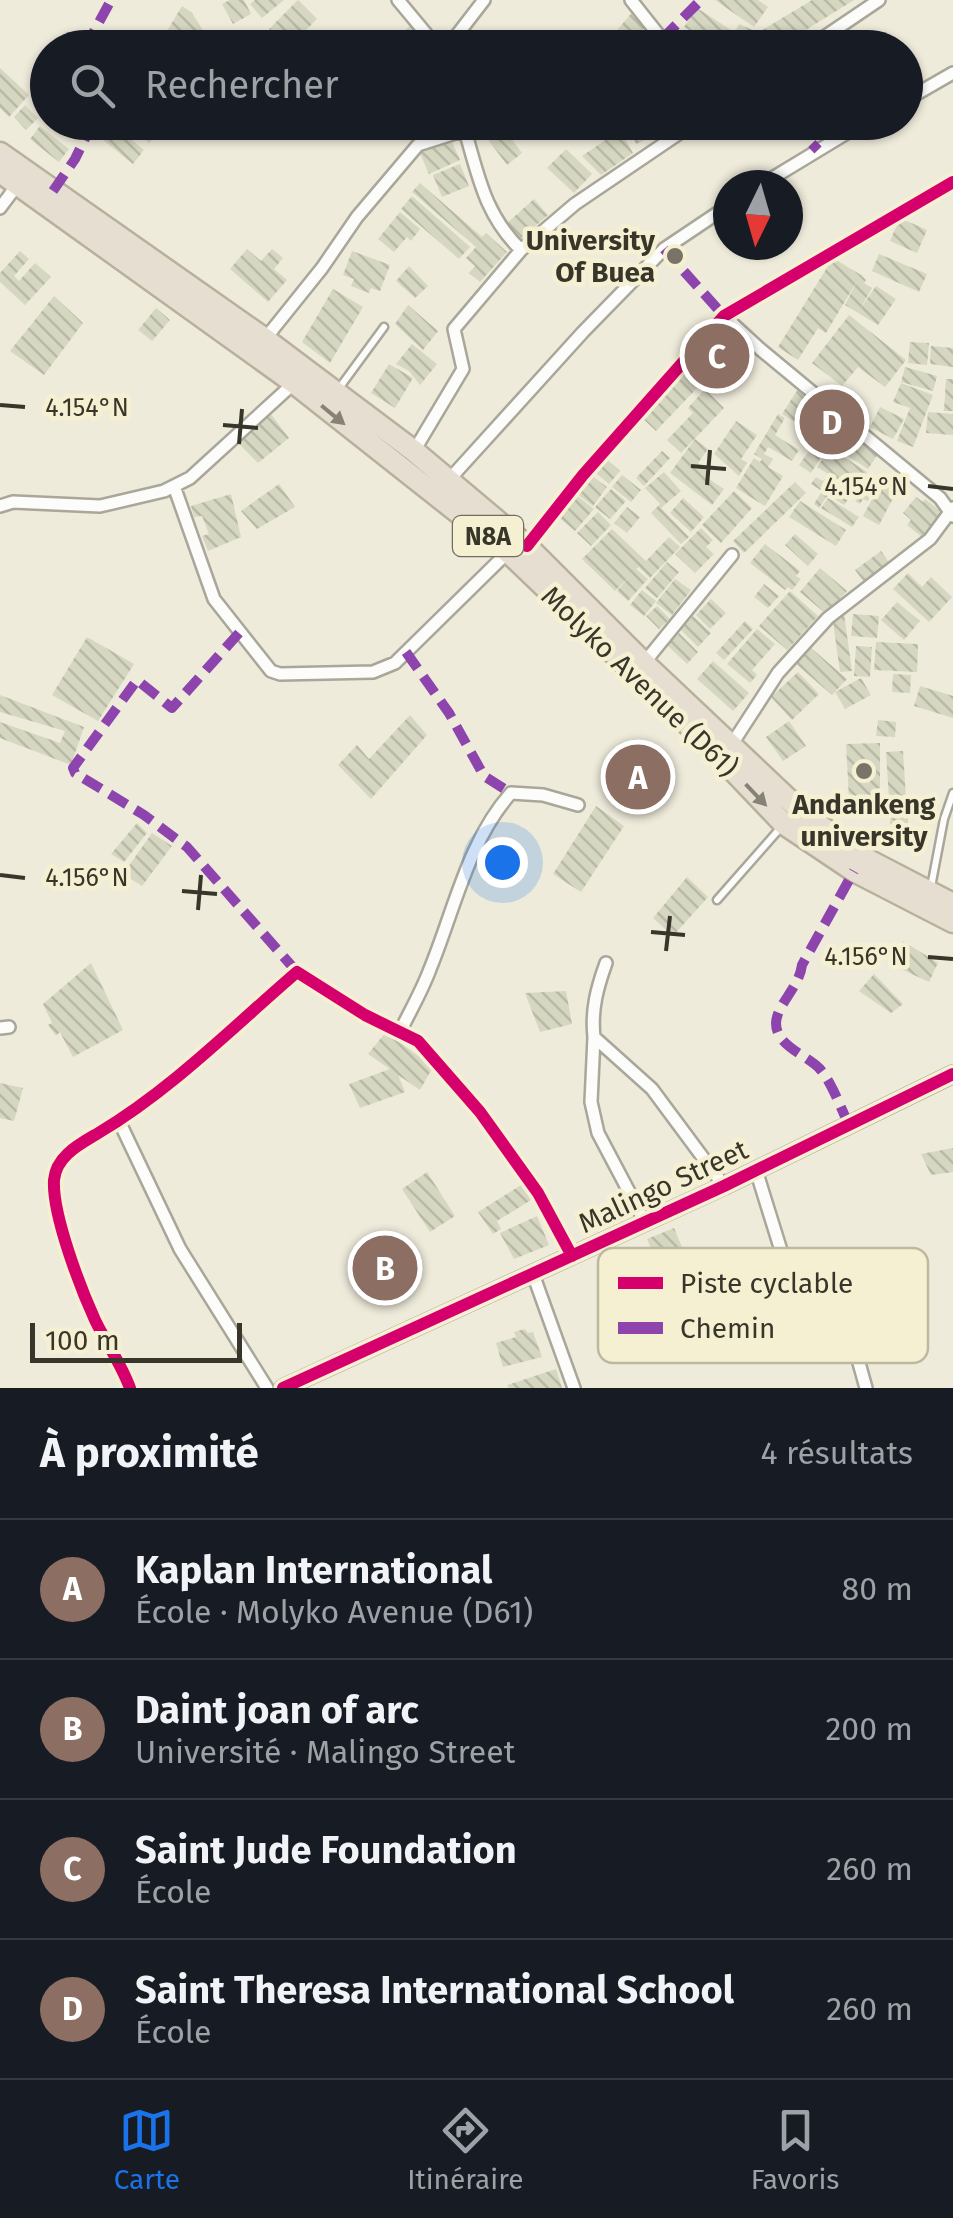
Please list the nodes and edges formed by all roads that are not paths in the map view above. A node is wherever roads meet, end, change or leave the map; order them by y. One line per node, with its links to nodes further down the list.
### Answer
1 (398, 0): 5 (street)
2 (484, 0): 6 (street)
3 (631, 0): 7 (street)
4 (880, 0): 8 (street)
5 (423, 30)
6 (461, 30)
7 (655, 30)
8 (835, 30)
9 (953, 73): 10 (street)
10 (923, 90)
11 (432, 140): 24 (street)
12 (468, 140): 21 (street)
13 (669, 140): 21 (street)
14 (835, 140): 16 (street)
15 (0, 154): 24 (highway, Molyko Avenue (D61) / N8A)
16 (786, 170)
17 (9, 178): 19 (street); 25 (highway, Molyko Avenue (D61) / N8A)
18 (953, 182): 22 (street)
19 (0, 208)
20 (713, 216): 29 (street)
21 (520, 250): 27 (street)
22 (724, 316): 31 (street); 32 (street)
23 (384, 328): 26 (lane)
24 (265, 339): 26 (highway, Molyko Avenue (D61) / N8A)
25 (294, 383): 28 (street); 29 (highway, Molyko Avenue (D61) / N8A, one-way to 29)
26 (336, 392): 27 (highway, Molyko Avenue (D61) / N8A)
27 (414, 451): 29 (highway, Molyko Avenue (D61) / N8A)
28 (174, 486): 30 (street); 32 (street)
29 (442, 488): 32 (highway, Molyko Avenue (D61) / N8A)
30 (0, 506)
31 (952, 512): 35 (street)
32 (517, 549): 34 (highway, Molyko Avenue (D61) / N8A); 38 (highway, Molyko Avenue (D61) / N8A, one-way to 38)
33 (732, 555): 34 (street)
34 (644, 663): 35 (highway, Molyko Avenue (D61) / N8A)
35 (732, 744): 39 (highway, Molyko Avenue (D61) / N8A)
36 (953, 792): 39 (lane)
37 (578, 804): 44 (street)
38 (784, 824): 40 (lane); 42 (highway, Molyko Avenue (D61) / N8A)
39 (930, 894): 41 (highway, Molyko Avenue (D61) / N8A)
40 (716, 900)
41 (953, 904)
42 (953, 922)
43 (606, 962): 45 (street)
44 (400, 1032): 47 (street); 52 (street)
45 (594, 1037): 49 (street); 50 (street)
46 (953, 1074): 48 (street, Malingo Street)
47 (118, 1121): 56 (street); 57 (street)
48 (756, 1170): 49 (street, Malingo Street); 51 (street)
49 (724, 1186): 50 (street, Malingo Street)
50 (645, 1222): 52 (street, Malingo Street)
51 (780, 1248)
52 (572, 1256): 53 (street, Malingo Street)
53 (534, 1274): 55 (street, Malingo Street); 59 (street)
54 (859, 1363): 60 (street)
55 (302, 1384): 58 (street, Malingo Street)
56 (130, 1388)
57 (266, 1388)
58 (283, 1388)
59 (574, 1388)
60 (866, 1388)

